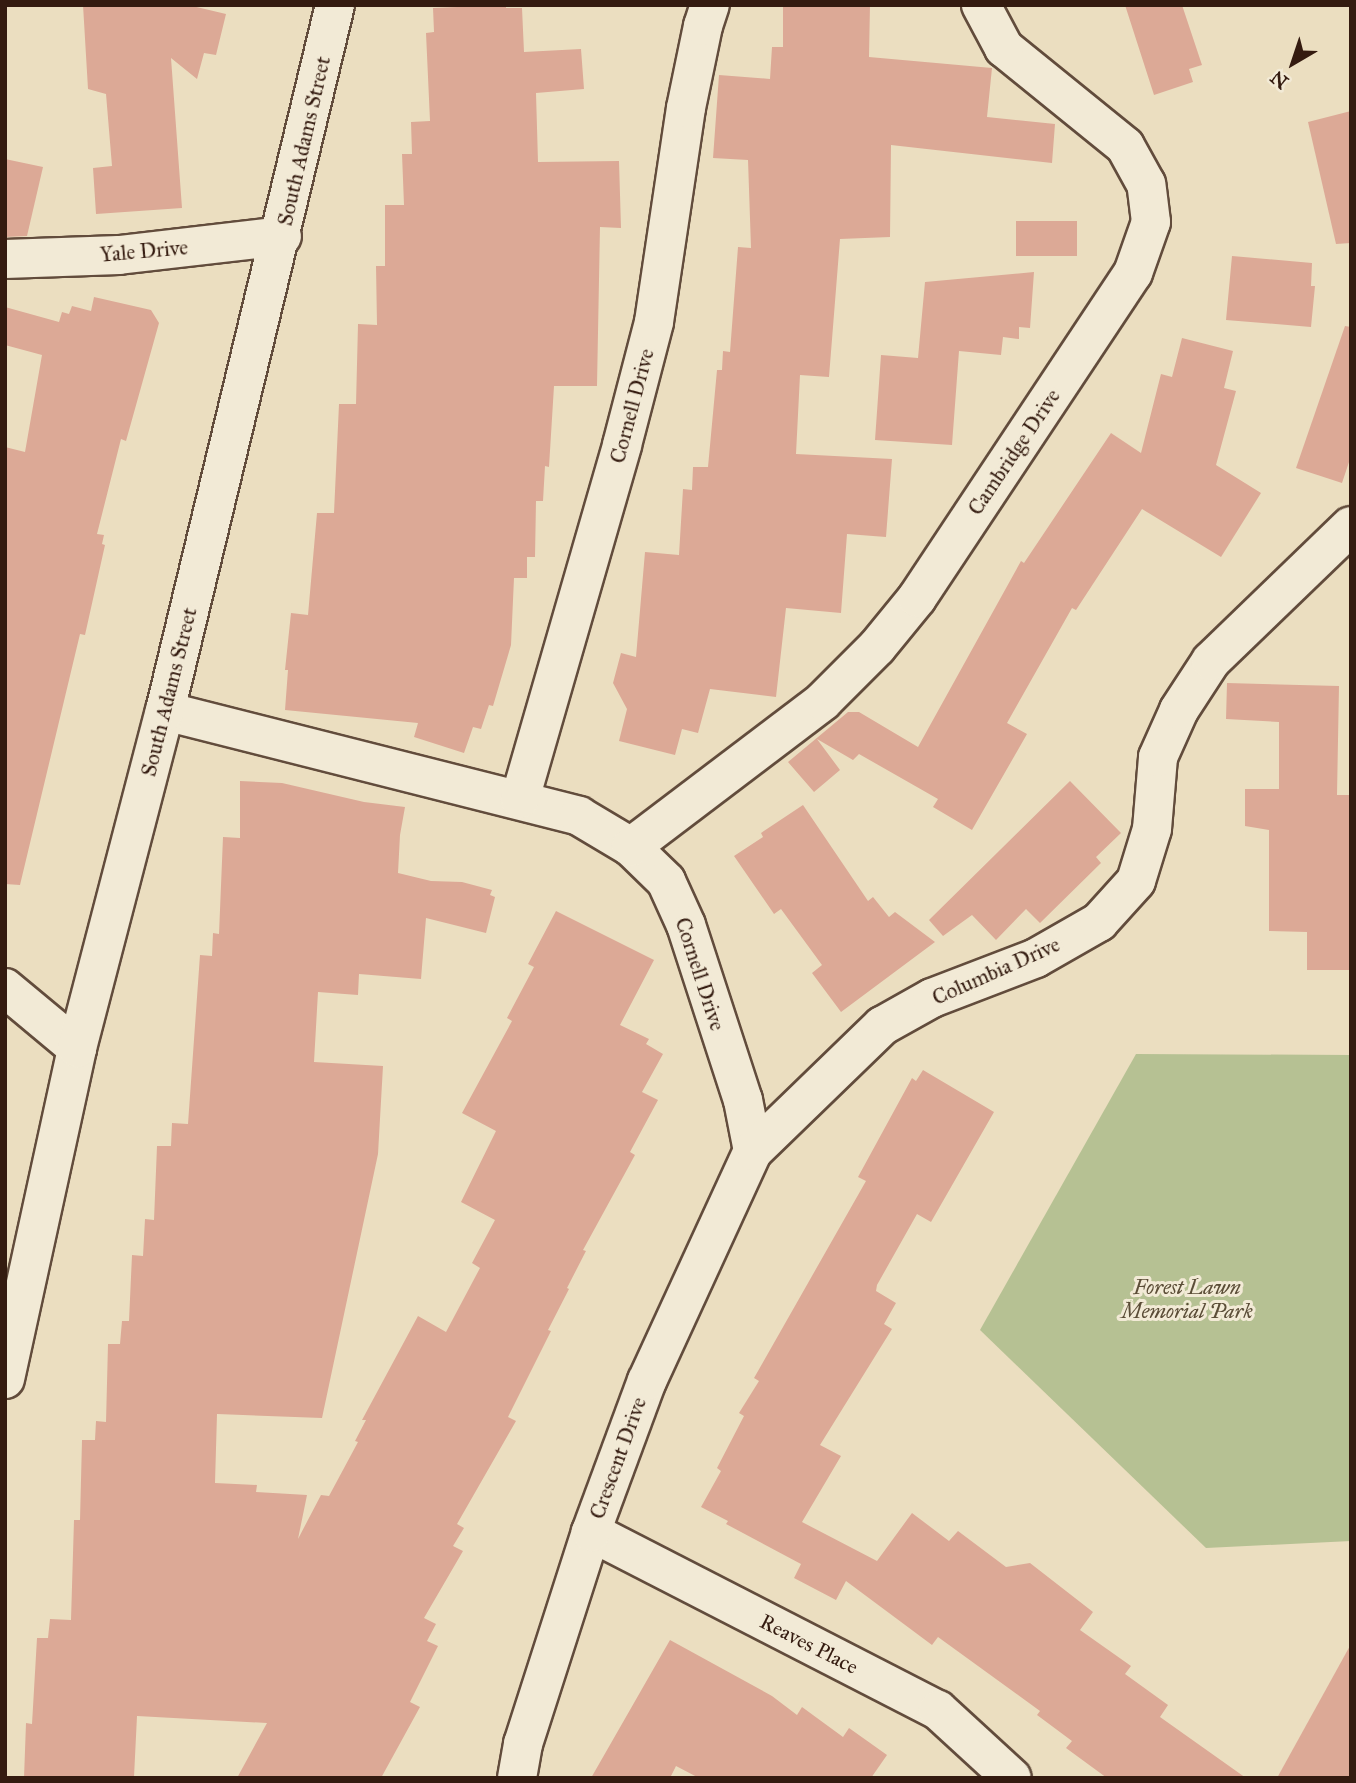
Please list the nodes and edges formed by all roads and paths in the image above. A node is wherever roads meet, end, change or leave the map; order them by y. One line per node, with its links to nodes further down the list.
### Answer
1 (335, 5): 4 (street, South Adams Street)
2 (710, 5): 8 (street, Cornell Drive)
3 (981, 5): 9 (street, Cambridge Drive)
4 (282, 236): 5 (street, Yale Drive); 7 (street, South Adams Street)
5 (5, 259)
6 (1351, 526): 12 (street, Columbia Drive)
7 (165, 711): 8 (street, Cornell Drive); 11 (street, South Adams Street)
8 (520, 799): 9 (street, Cornell Drive)
9 (631, 847): 12 (street, Cornell Drive)
10 (5, 988): 11 (street)
11 (77, 1048): 13 (street, South Adams Street)
12 (754, 1151): 14 (street, Crescent Drive)
13 (5, 1379)
14 (591, 1532): 15 (street, Crescent Drive); 16 (street, Reaves Place)
15 (517, 1778)
16 (1012, 1778)

